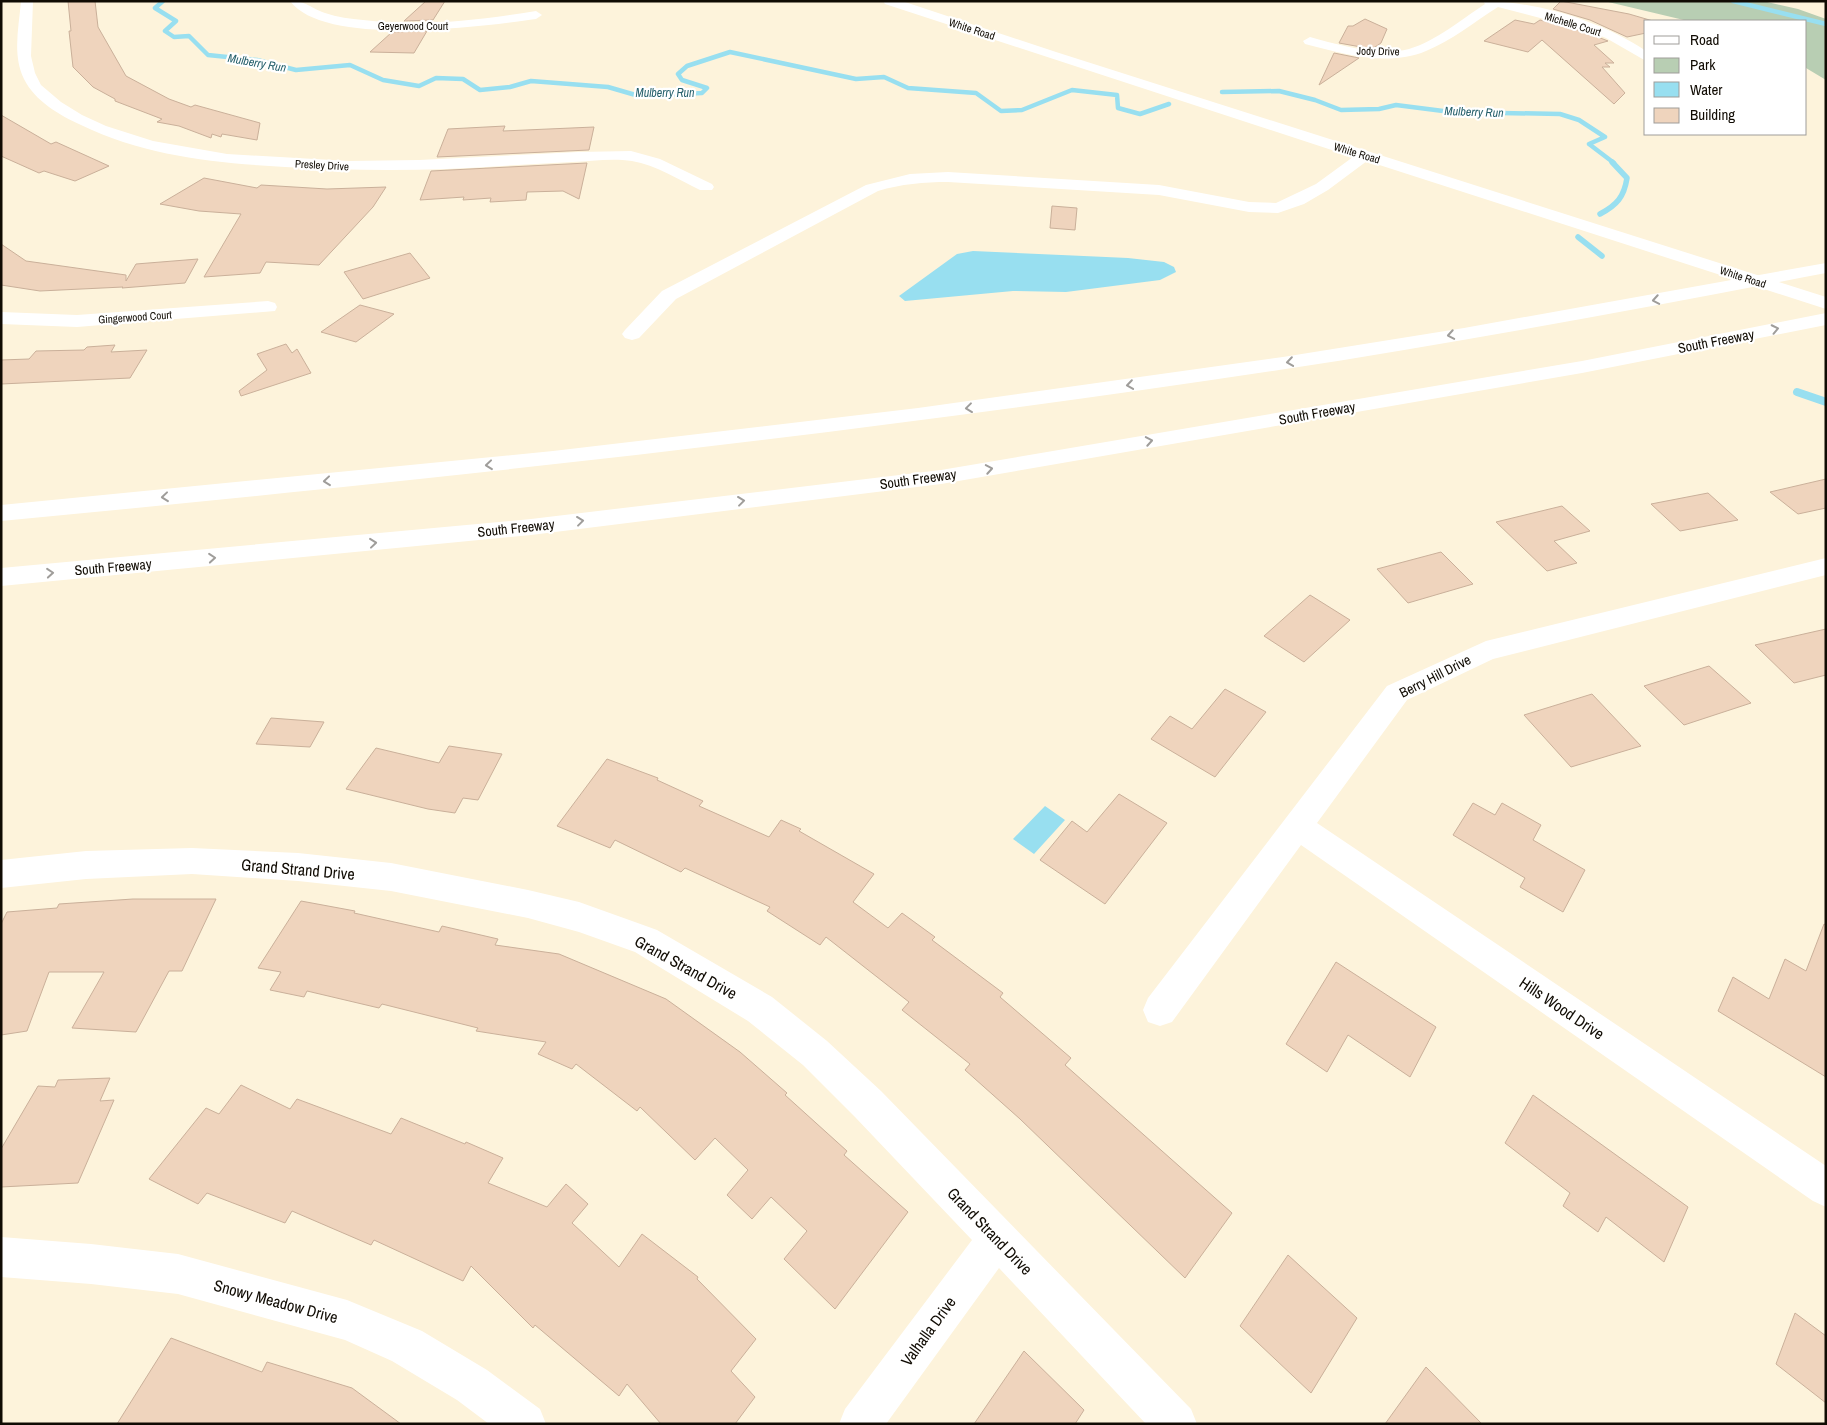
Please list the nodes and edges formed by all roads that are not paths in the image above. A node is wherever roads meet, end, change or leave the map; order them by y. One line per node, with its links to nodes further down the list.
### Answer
1 (27, 1): 7 (main road, Presley Drive)
2 (296, 1): 5 (main road, Geyerwood Court)
3 (889, 1): 10 (main road, White Road)
4 (1492, 2): 6 (main road, Jody Drive); 9 (main road, Michelle Court)
5 (536, 15)
6 (1310, 41)
7 (25, 50): 8 (main road); 11 (main road, Presley Drive)
8 (9, 52)
9 (1644, 56)
10 (1366, 155): 13 (main road, White Road); 17 (main road)
11 (706, 187)
12 (1826, 268): 18 (main road, one-way to 18)
13 (1826, 303)
14 (268, 307): 15 (main road, Gingerwood Court)
15 (1, 318)
16 (1816, 321): 20 (main road, South Freeway, one-way to 16)
17 (632, 334)
18 (1, 513)
19 (1826, 566): 21 (main road, Berry Hill Drive)
20 (1, 577)
21 (1298, 827): 23 (main road, Berry Hill Drive); 24 (main road, Hills Wood Drive)
22 (1, 874): 25 (main road, Grand Strand Drive)
23 (1160, 1010)
24 (1826, 1188)
25 (997, 1238): 28 (main road, Valhalla Drive); 29 (main road, Grand Strand Drive)
26 (1, 1257): 27 (main road, Snowy Meadow Drive)
27 (524, 1424)
28 (860, 1424)
29 (1176, 1424)

